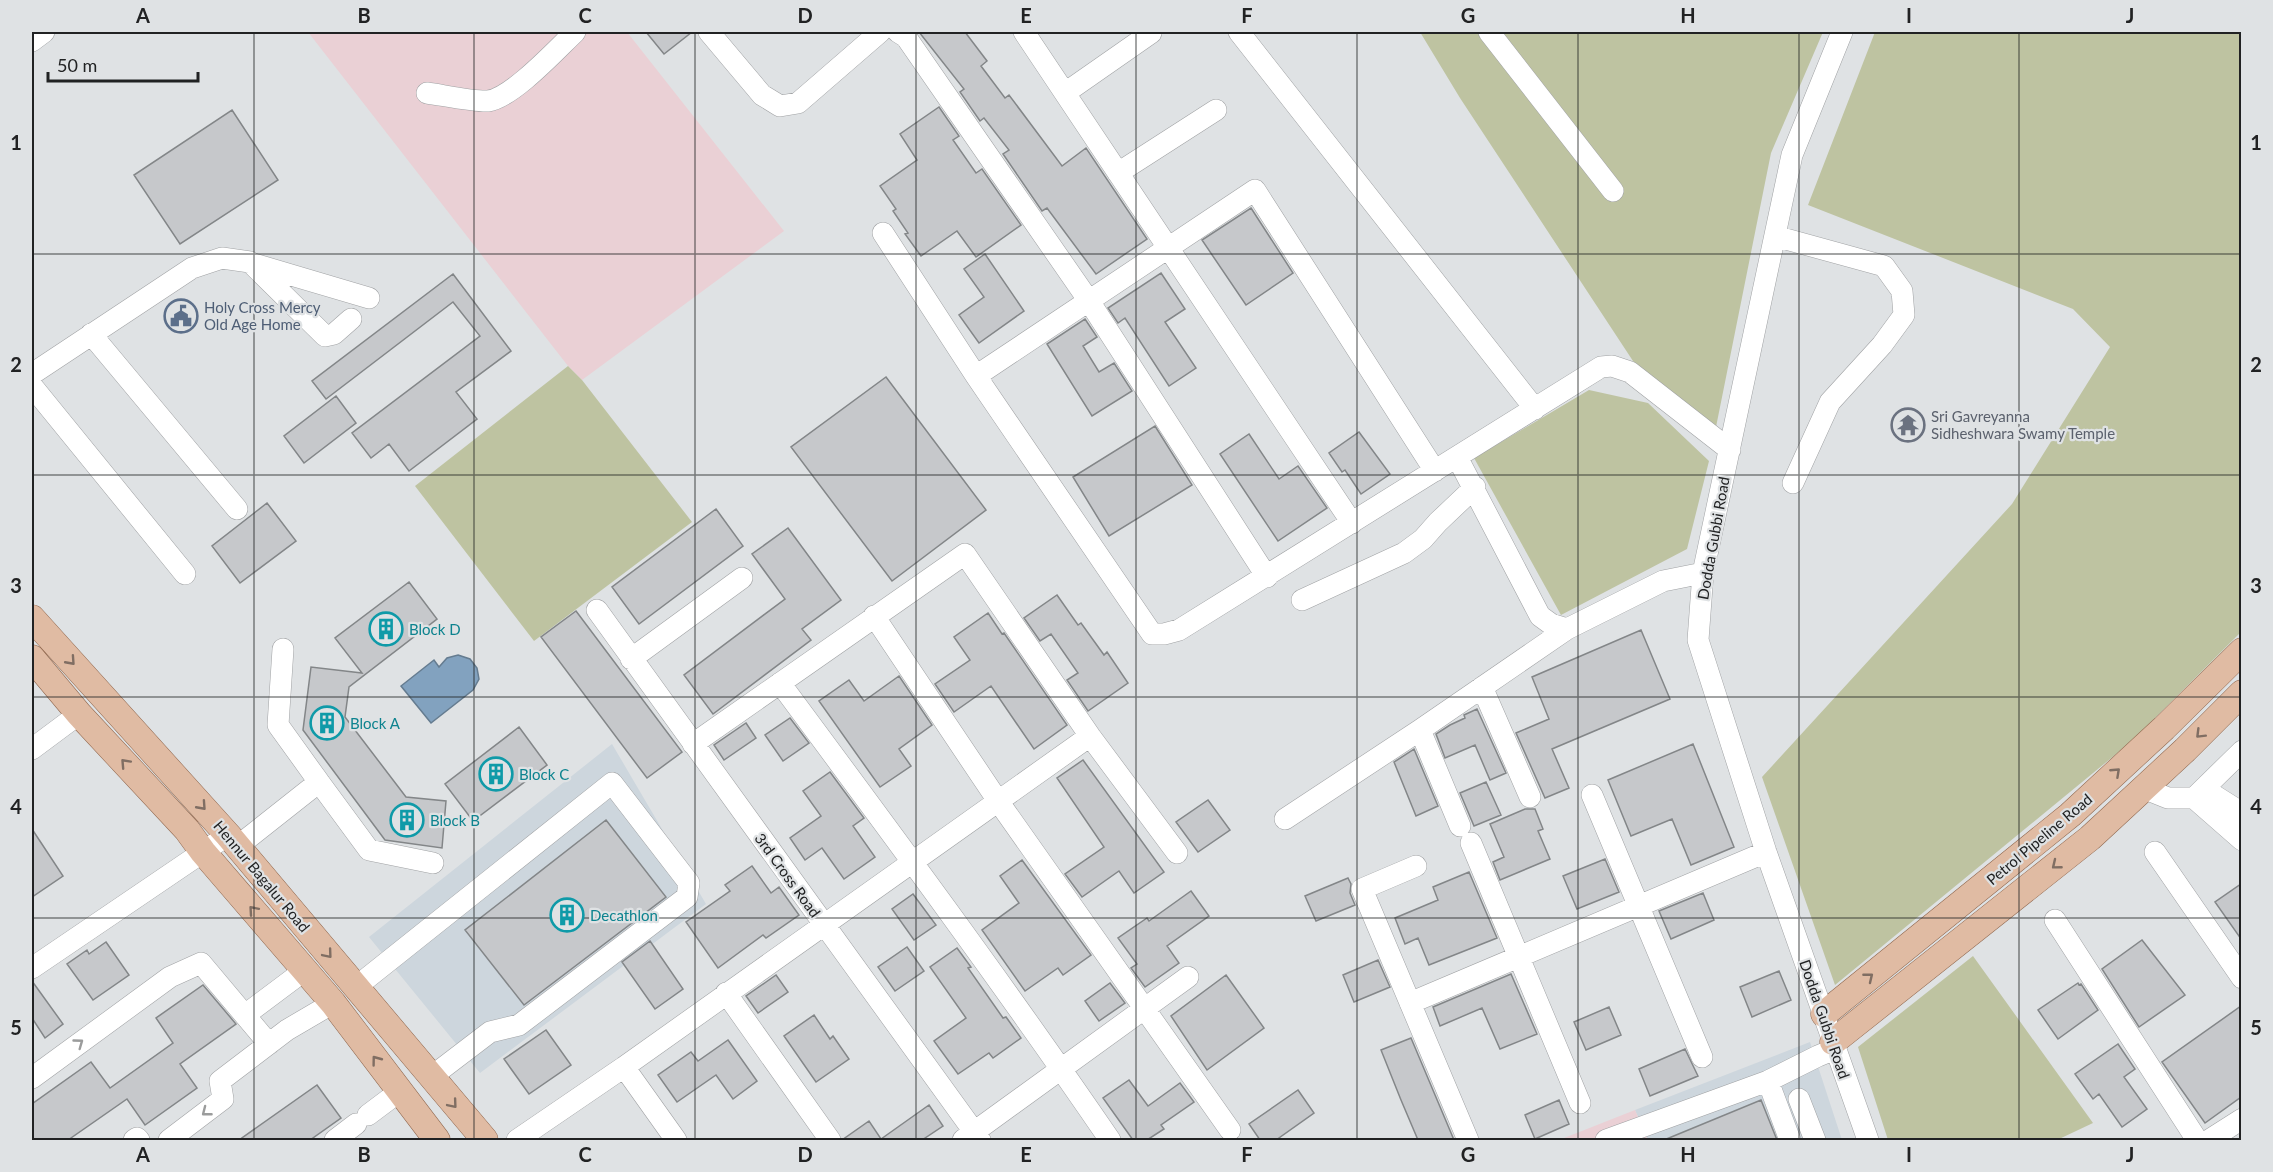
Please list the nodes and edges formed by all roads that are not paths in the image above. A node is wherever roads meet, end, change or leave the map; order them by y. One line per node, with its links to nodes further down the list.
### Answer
1 (44, 32): 11 (street)
2 (575, 32): 12 (street)
3 (709, 32): 4 (street)
4 (880, 32)
5 (898, 32): 22 (street)
6 (1024, 32): 13 (street)
7 (1239, 32): 28 (street)
8 (1489, 32): 16 (street)
9 (1842, 32): 18 (street, Dodda Gubbi Road)
10 (1151, 33): 13 (street)
11 (32, 41)
12 (427, 93)
13 (1065, 93): 15 (street)
14 (1216, 110): 15 (street)
15 (1118, 172): 19 (street)
16 (1612, 190)
17 (883, 233): 26 (street)
18 (1775, 236): 29 (street, Dodda Gubbi Road); 32 (street)
19 (1168, 248): 22 (street); 31 (street); 35 (street)
20 (250, 262): 21 (street); 23 (street); 24 (street)
21 (369, 298)
22 (1089, 301): 26 (street); 38 (street)
23 (351, 319)
24 (91, 334): 25 (street); 34 (street)
25 (32, 374)
26 (976, 376): 38 (street)
27 (32, 386): 37 (street)
28 (1536, 409): 29 (street); 30 (street)
29 (1730, 450): 36 (street, Dodda Gubbi Road)
30 (1457, 457): 31 (street); 33 (street)
31 (1435, 471): 35 (street)
32 (1793, 483)
33 (1475, 487): 40 (street); 44 (street)
34 (237, 509)
35 (1352, 523): 38 (street)
36 (1703, 573): 44 (street); 69 (street, Dodda Gubbi Road)
37 (185, 574)
38 (1267, 577)
39 (742, 578): 48 (street)
40 (1302, 600)
41 (597, 610): 48 (street, 3rd Cross Road)
42 (874, 616): 49 (street); 54 (street); 63 (street)
43 (32, 618): 67 (main road, Hennur Bagalur Road, one-way to 67)
44 (1567, 629): 50 (street)
45 (283, 649): 58 (street)
46 (2241, 651): 88 (main road, Petrol Pipeline Road, one-way to 46)
47 (32, 658): 52 (main road, Hennur Bagalur Road)
48 (632, 659): 55 (street, 3rd Cross Road)
49 (780, 683): 55 (street); 72 (street)
50 (1482, 687): 53 (street); 62 (street)
51 (2241, 693): 59 (main road, Petrol Pipeline Road, one-way to 59)
52 (79, 714): 56 (street); 68 (main road, Hennur Bagalur Road, one-way to 52)
53 (1420, 730): 65 (street); 78 (street)
54 (1090, 736): 63 (street); 71 (street)
55 (693, 744): 77 (street, 3rd Cross Road)
56 (32, 749)
57 (2241, 751): 60 (street)
58 (319, 782): 67 (street); 73 (street)
59 (2143, 788): 60 (street); 91 (main road, Petrol Pipeline Road, one-way to 91)
60 (2199, 793): 64 (street); 66 (street)
61 (1592, 795): 75 (street)
62 (1530, 797)
63 (998, 801): 72 (street); 87 (street)
64 (2241, 813)
65 (1285, 819)
66 (2241, 840)
67 (233, 841): 68 (street); 83 (main road, Hennur Bagalur Road, one-way to 83)
68 (203, 852): 79 (street); 80 (main road, Hennur Bagalur Road, one-way to 68)
69 (1766, 852): 75 (street); 88 (street, Dodda Gubbi Road)
70 (2155, 852): 82 (street)
71 (1178, 853)
72 (912, 861): 77 (street); 94 (street)
73 (433, 863)
74 (1416, 866): 86 (street)
75 (1639, 906): 78 (street); 92 (street)
76 (2055, 920): 119 (street)
77 (824, 924): 84 (street); 104 (street, 3rd Cross Road)
78 (1519, 957): 86 (street); 100 (street)
79 (32, 968)
80 (305, 970): 85 (main road, Hennur Bagalur Road); 89 (street)
81 (1188, 977): 87 (street)
82 (2241, 978)
83 (356, 987): 95 (main road, Hennur Bagalur Road); 95 (street)
84 (726, 993): 93 (street); 112 (street)
85 (333, 1003): 90 (street); 98 (main road, Hennur Bagalur Road, one-way to 85)
86 (1410, 1003): 114 (street)
87 (1143, 1009): 94 (street); 102 (street)
88 (1824, 1014): 91 (street, Dodda Gubbi Road)
89 (245, 1015): 90 (street); 96 (street, one-way to 89)
90 (269, 1044): 107 (street, one-way to 107)
91 (1834, 1046): 97 (street); 118 (street, Dodda Gubbi Road)
92 (1702, 1057)
93 (624, 1067): 110 (street); 111 (street)
94 (1062, 1069): 104 (street); 113 (street)
95 (431, 1077): 103 (main road, Hennur Bagalur Road, one-way to 103)
96 (32, 1078)
97 (1768, 1081): 115 (street); 116 (street)
98 (400, 1091): 108 (street); 109 (main road, Hennur Bagalur Road)
99 (1799, 1099): 117 (street)
100 (1580, 1103)
101 (2241, 1119): 120 (street)
102 (1230, 1130)
103 (479, 1138)
104 (972, 1138)
105 (134, 1140): 106 (street)
106 (139, 1140)
107 (169, 1140)
108 (335, 1140)
109 (437, 1140)
110 (517, 1140)
111 (676, 1140)
112 (830, 1140)
113 (1110, 1140)
114 (1468, 1140)
115 (1606, 1140)
116 (1790, 1140)
117 (1814, 1140)
118 (1868, 1140)
119 (2197, 1140)
120 (2209, 1140)

